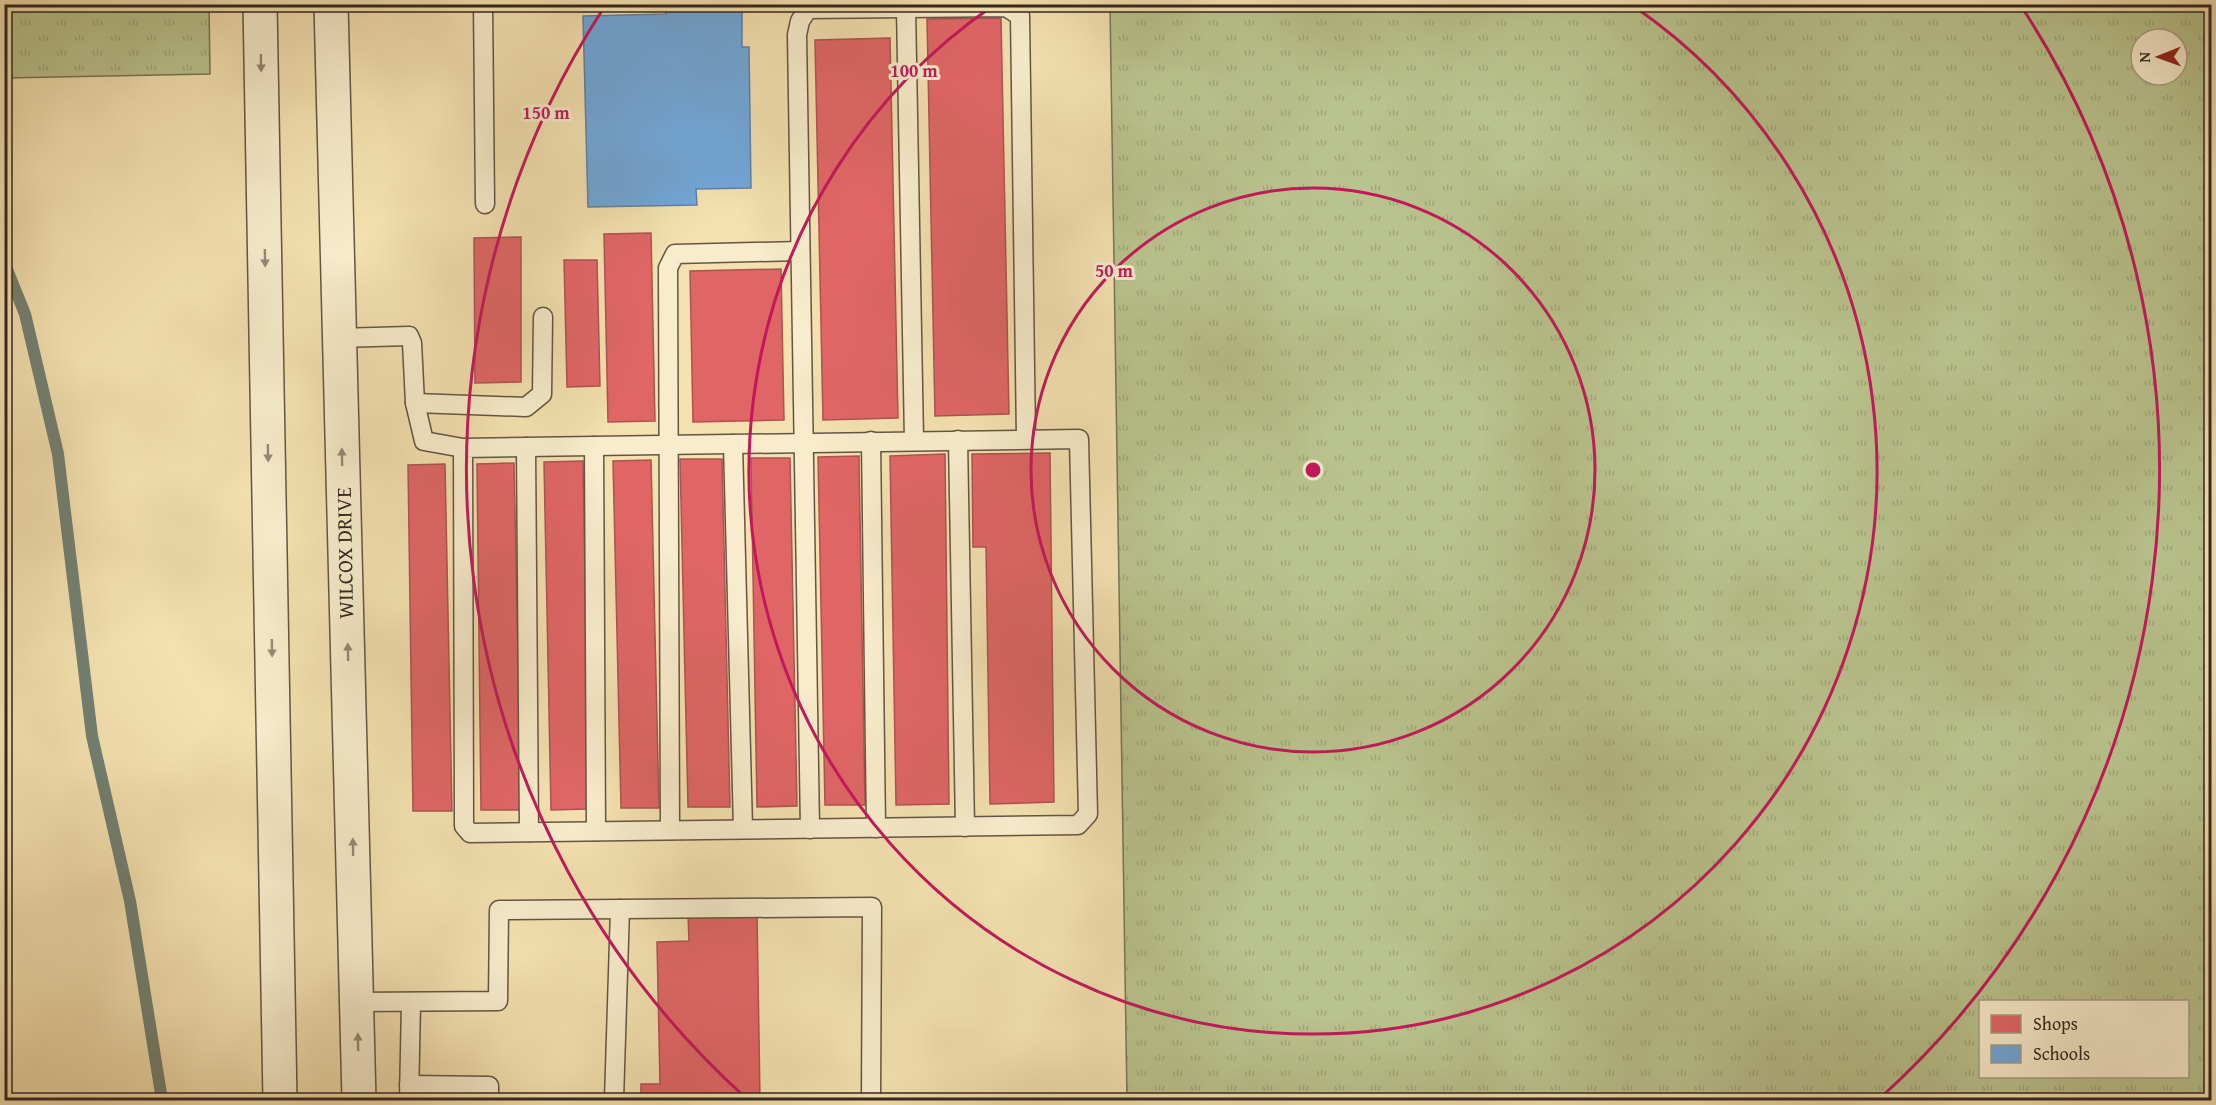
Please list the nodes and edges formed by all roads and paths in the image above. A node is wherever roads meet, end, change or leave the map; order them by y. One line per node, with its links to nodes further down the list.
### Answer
1 (260, 4): 31 (street, one-way to 31)
2 (331, 4): 8 (street, WILCOX DRIVE)
3 (483, 4): 5 (lane)
4 (906, 8): 6 (lane); 10 (lane); 11 (lane)
5 (485, 204)
6 (800, 251): 14 (lane); 16 (lane)
7 (543, 317): 9 (lane)
8 (339, 338): 9 (lane); 28 (street, WILCOX DRIVE, one-way to 8)
9 (415, 403): 19 (lane)
10 (1026, 438): 12 (lane); 20 (lane)
11 (914, 440): 12 (lane); 13 (lane)
12 (958, 440): 20 (lane)
13 (871, 441): 14 (lane); 21 (lane)
14 (804, 442): 15 (lane); 23 (lane)
15 (733, 444): 16 (lane); 22 (lane)
16 (668, 445): 17 (lane); 24 (lane)
17 (594, 446): 18 (lane); 25 (lane)
18 (526, 447): 19 (lane); 26 (lane)
19 (463, 448): 26 (lane)
20 (965, 826): 21 (lane)
21 (876, 828): 23 (lane)
22 (743, 829): 23 (lane); 24 (lane)
23 (810, 829)
24 (670, 830): 25 (lane)
25 (596, 831): 26 (lane)
26 (529, 832)
27 (620, 909): 29 (lane); 34 (lane); 35 (lane)
28 (357, 1002): 29 (lane); 32 (street, WILCOX DRIVE, one-way to 28)
29 (411, 1002): 30 (lane)
30 (409, 1093): 33 (lane)
31 (280, 1101)
32 (359, 1101)
33 (489, 1101)
34 (614, 1101)
35 (871, 1101)

